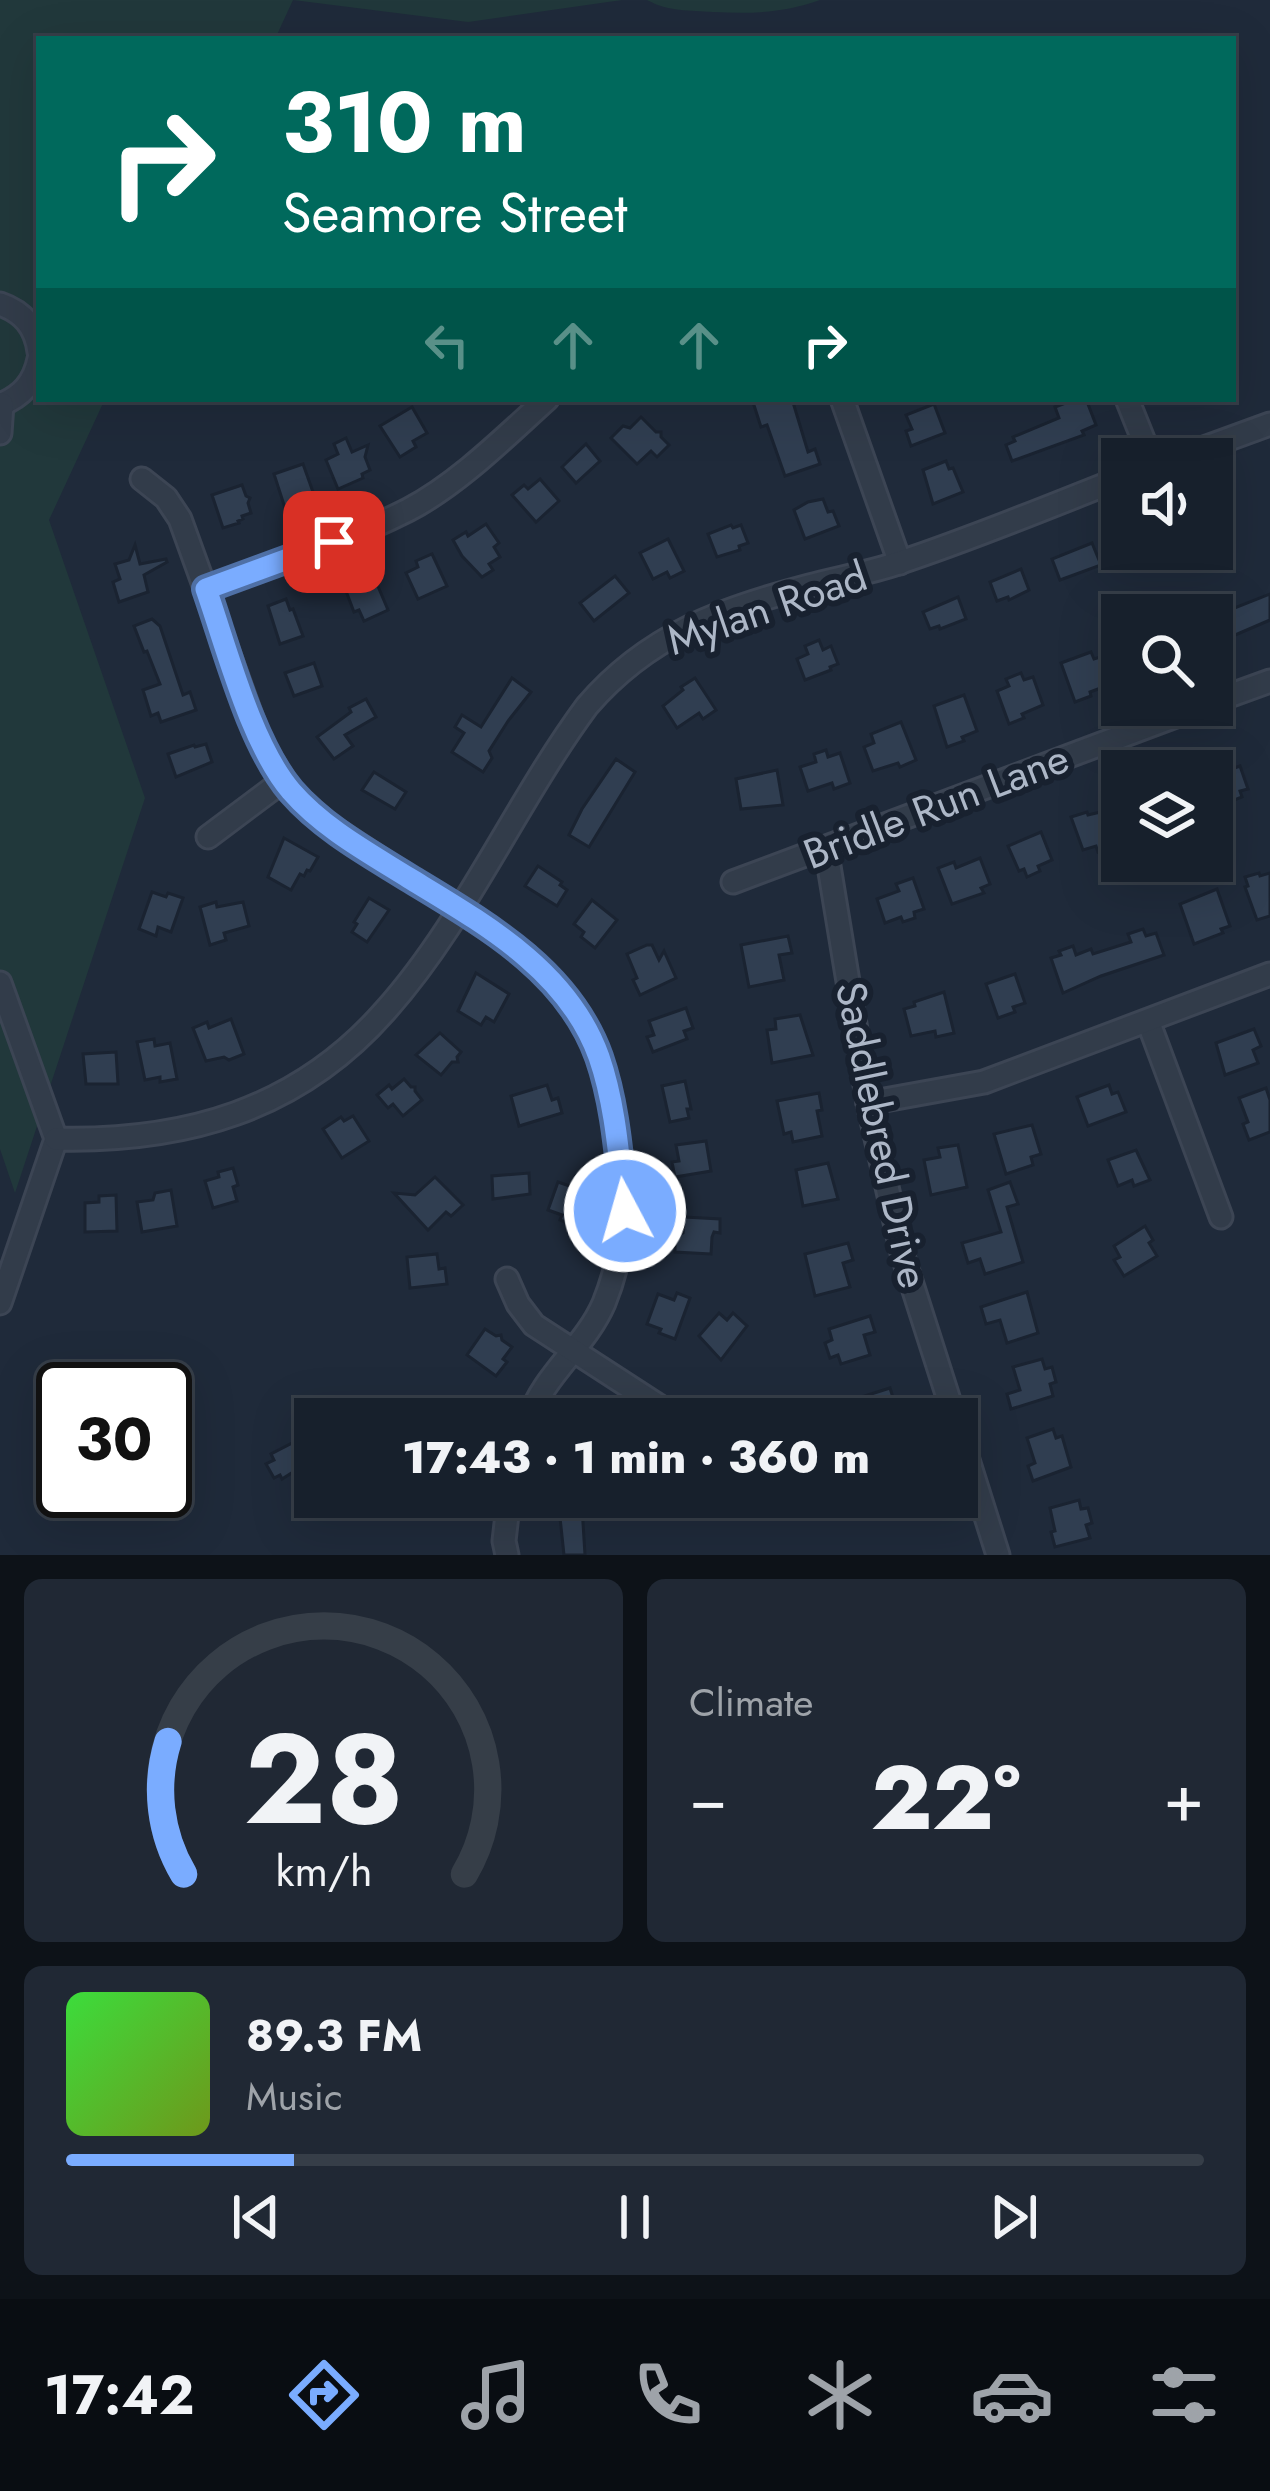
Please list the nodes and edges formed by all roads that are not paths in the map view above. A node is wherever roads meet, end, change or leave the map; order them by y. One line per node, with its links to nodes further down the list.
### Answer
1 (0, 304): 2 (street)
2 (36, 336)
3 (36, 373): 7 (street)
4 (545, 402): 15 (street)
5 (843, 402): 14 (street)
6 (1128, 402): 10 (street)
7 (1, 405): 9 (street)
8 (1270, 424): 11 (street)
9 (0, 434)
10 (1143, 438)
11 (1232, 438)
12 (142, 479): 15 (street)
13 (1101, 486): 14 (street, Mylan Road)
14 (900, 562): 23 (street, Mylan Road)
15 (206, 589): 19 (street)
16 (1270, 681): 17 (street, Bridle Run Lane)
17 (1233, 695)
18 (1150, 726): 21 (street, Bridle Run Lane)
19 (284, 780): 20 (street); 23 (street)
20 (208, 837)
21 (826, 848): 22 (street, Bridle Run Lane); 27 (street, Saddlebred Drive)
22 (734, 882)
23 (458, 908): 28 (street, Mylan Road); 32 (street)
24 (1270, 974): 26 (street)
25 (0, 983): 28 (street)
26 (1148, 1021): 27 (street); 29 (street)
27 (868, 1103): 35 (street, Saddlebred Drive)
28 (56, 1139): 31 (street)
29 (1221, 1217)
30 (507, 1279): 32 (street)
31 (0, 1303)
32 (574, 1351): 33 (street); 34 (street)
33 (539, 1398)
34 (647, 1398)
35 (948, 1398)
36 (978, 1492): 39 (street, Saddlebred Drive)
37 (507, 1518): 38 (street)
38 (507, 1555)
39 (998, 1555)

